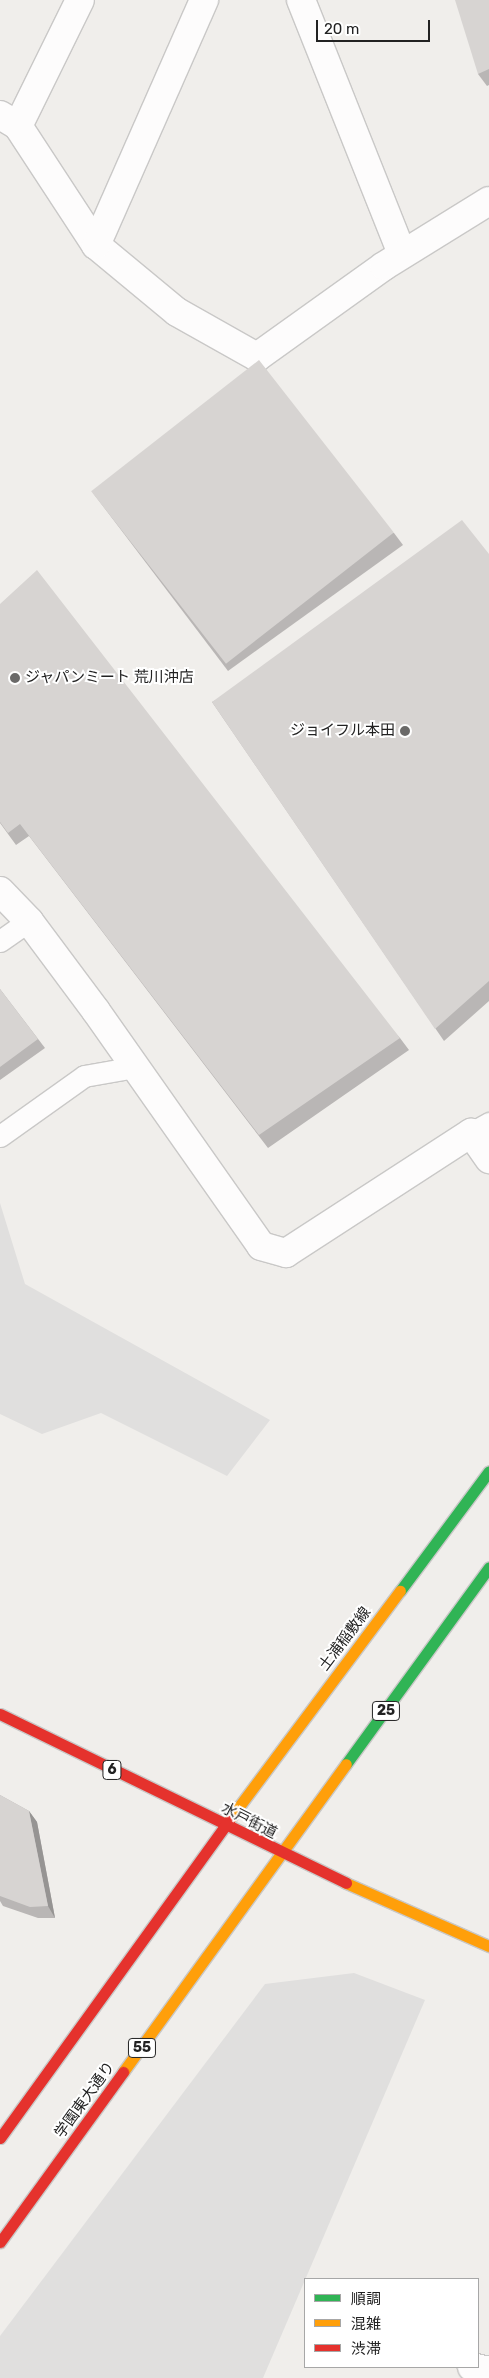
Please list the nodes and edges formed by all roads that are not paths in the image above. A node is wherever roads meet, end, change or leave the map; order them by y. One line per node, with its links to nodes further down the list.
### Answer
1 (80, 0): 4 (street)
2 (204, 0): 6 (street)
3 (301, 0): 7 (street)
4 (9, 120): 6 (street)
5 (489, 201): 7 (street)
6 (96, 245): 7 (street)
7 (402, 254)
8 (0, 891): 9 (street)
9 (29, 921): 10 (lane); 11 (street)
10 (0, 941)
11 (135, 1067): 12 (street); 13 (lane)
12 (480, 1128): 14 (street)
13 (0, 1136)
14 (489, 1159)
15 (489, 1471): 18 (main road, 土浦稲敷線)
16 (489, 1567): 19 (main road, 25)
17 (0, 1714): 18 (main road, 水戸街道 / 6)
18 (225, 1825): 19 (main road, 水戸街道 / 6); 21 (main road)
19 (283, 1854): 20 (main road, 水戸街道 / 6); 22 (main road, 学園東大通り / 55)
20 (489, 1946)
21 (0, 2138)
22 (0, 2242)
23 (476, 2368): 24 (street)
24 (489, 2371)

